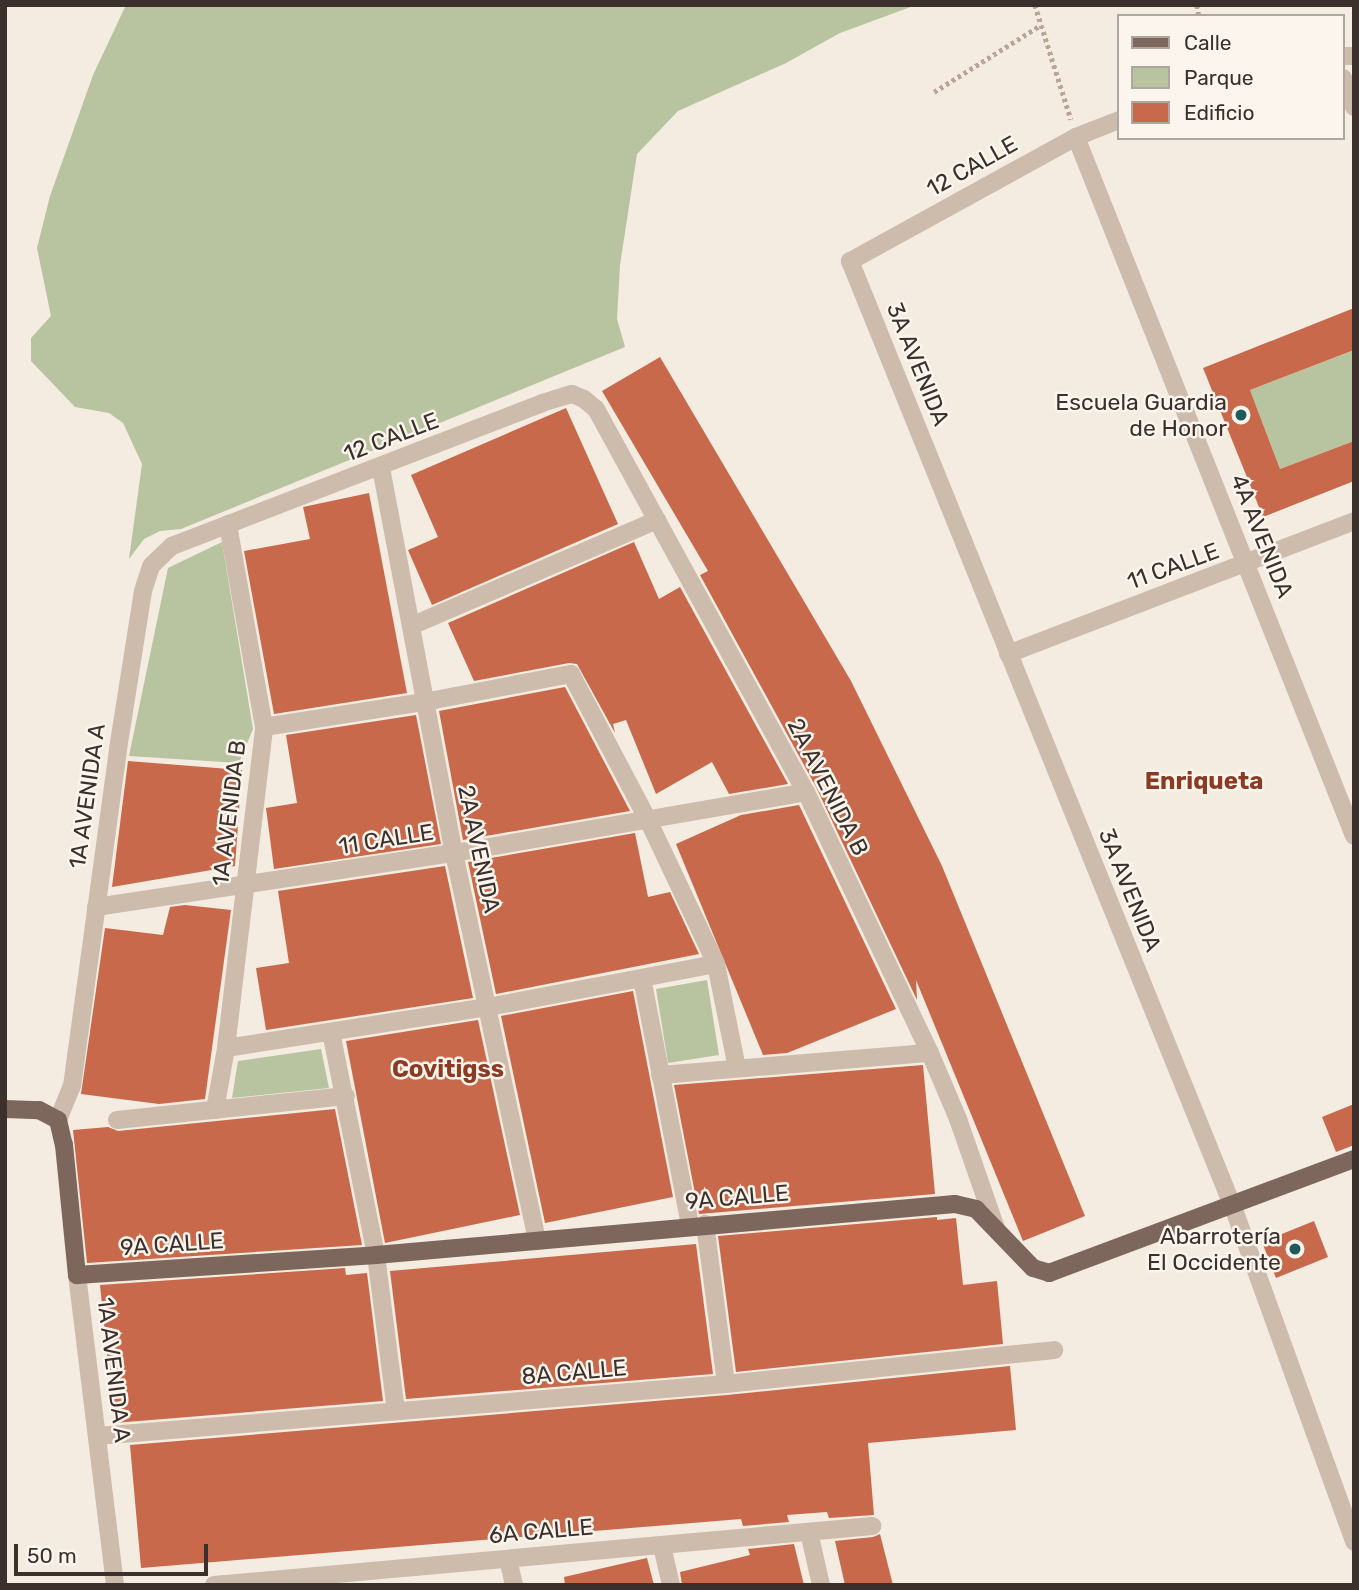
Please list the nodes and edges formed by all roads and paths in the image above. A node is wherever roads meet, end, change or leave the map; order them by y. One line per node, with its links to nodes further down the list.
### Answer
1 (1035, 5): 2 (path)
2 (1041, 25): 4 (path); 7 (path)
3 (1345, 83): 5 (street)
4 (934, 92)
5 (1354, 107)
6 (1118, 120): 7 (street, 12 CALLE)
7 (1076, 137): 8 (street, 12 CALLE); 14 (street, 4A AVENIDA)
8 (850, 261): 16 (street, 3A AVENIDA)
9 (572, 394): 10 (street, 12 CALLE); 11 (street, 2A AVENIDA B)
10 (381, 468): 13 (street, 12 CALLE); 15 (street, 2A AVENIDA)
11 (657, 520): 15 (street); 19 (street, 2A AVENIDA B)
12 (1354, 521): 14 (street, 11 CALLE)
13 (228, 524): 18 (street, 1A AVENIDA B); 24 (street, 1A AVENIDA A)
14 (1247, 564): 16 (street, 11 CALLE); 21 (street, 4A AVENIDA)
15 (411, 626): 17 (street, 2A AVENIDA)
16 (1008, 653): 39 (street, 3A AVENIDA)
17 (424, 702): 18 (street); 20 (street); 22 (street, 2A AVENIDA)
18 (264, 727): 23 (street, 1A AVENIDA B)
19 (806, 792): 20 (street, 11 CALLE); 30 (street, 2A AVENIDA B)
20 (649, 822): 22 (street, 11 CALLE); 25 (street)
21 (1354, 836)
22 (454, 853): 23 (street, 11 CALLE); 27 (street, 2A AVENIDA)
23 (244, 887): 24 (street, 11 CALLE); 29 (street, 1A AVENIDA B)
24 (96, 907): 36 (street, 1A AVENIDA A)
25 (716, 964): 26 (street); 31 (street)
26 (642, 978): 27 (street); 32 (street)
27 (488, 1007): 28 (street); 42 (street, 2A AVENIDA)
28 (331, 1032): 29 (street); 33 (street)
29 (226, 1048): 35 (street, 1A AVENIDA B)
30 (930, 1053): 31 (street); 41 (street, 2A AVENIDA B)
31 (737, 1068): 32 (street)
32 (660, 1075): 40 (street)
33 (346, 1096): 35 (street); 43 (street)
34 (5, 1109): 36 (main road)
35 (215, 1110): 37 (street)
36 (58, 1120): 44 (main road, 1A AVENIDA A)
37 (117, 1120)
38 (1354, 1159): 39 (main road, 9A CALLE)
39 (1233, 1207): 41 (main road, 9A CALLE); 51 (street, 3A AVENIDA)
40 (697, 1225): 41 (main road, 9A CALLE); 42 (main road, 9A CALLE); 46 (street)
41 (996, 1228)
42 (537, 1239): 43 (main road, 9A CALLE)
43 (376, 1255): 44 (main road, 9A CALLE); 47 (street)
44 (78, 1275): 48 (street, 1A AVENIDA A)
45 (1054, 1350): 46 (street, 8A CALLE)
46 (726, 1384): 47 (street, 8A CALLE)
47 (396, 1411): 48 (street, 8A CALLE)
48 (98, 1436): 55 (street, 1A AVENIDA A)
49 (872, 1526): 50 (street, 6A CALLE)
50 (809, 1532): 52 (street, 6A CALLE); 59 (street)
51 (1354, 1542)
52 (662, 1546): 53 (street, 6A CALLE); 58 (street)
53 (508, 1559): 54 (street, 6A CALLE); 57 (street)
54 (359, 1578): 56 (street, 6A CALLE)
55 (115, 1585)
56 (214, 1585)
57 (514, 1585)
58 (671, 1585)
59 (821, 1585)

